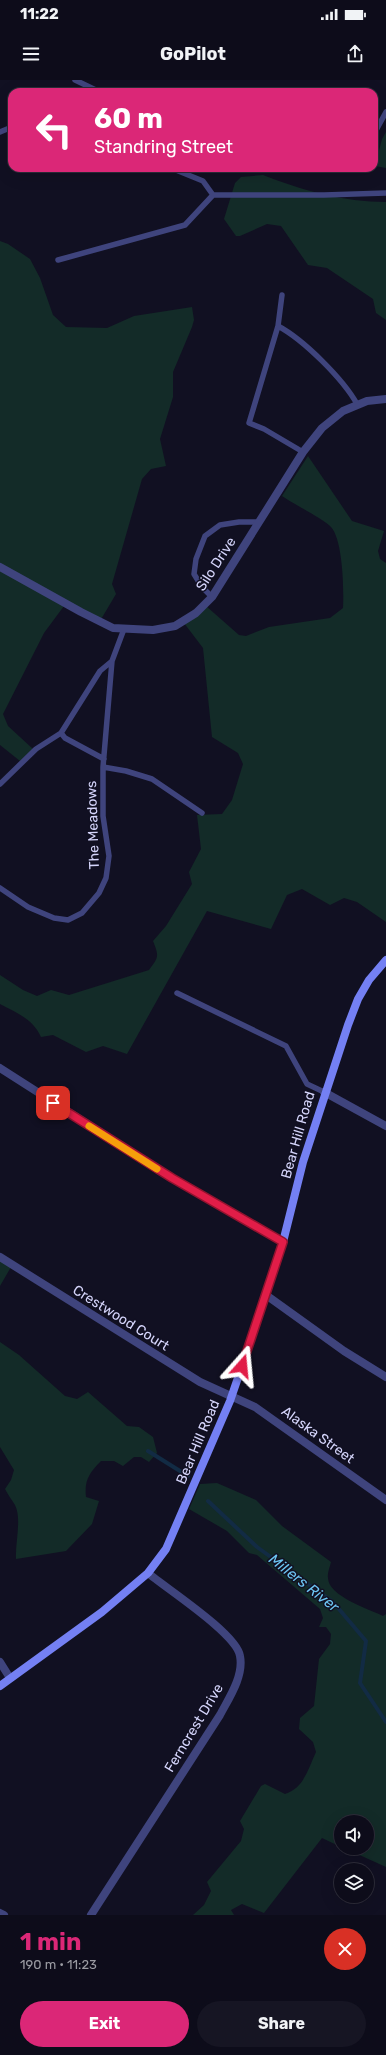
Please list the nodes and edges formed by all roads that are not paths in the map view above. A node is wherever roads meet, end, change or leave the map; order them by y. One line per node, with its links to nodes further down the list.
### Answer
1 (75, 80): 2 (lane)
2 (92, 88)
3 (386, 112): 4 (lane)
4 (378, 127)
5 (181, 172): 7 (lane)
6 (386, 193): 7 (lane)
7 (213, 195): 8 (lane)
8 (58, 260)
9 (282, 295): 10 (lane)
10 (278, 326): 12 (lane); 13 (lane)
11 (386, 399): 12 (street, Silo Drive)
12 (357, 404): 13 (street, Silo Drive)
13 (303, 452): 14 (street, Silo Drive)
14 (258, 522): 16 (street, Silo Drive); 16 (lane)
15 (0, 567): 17 (street, Silo Drive)
16 (212, 596): 17 (street, Silo Drive)
17 (124, 629): 18 (lane, The Meadows)
18 (112, 661): 19 (lane, The Meadows); 20 (lane, The Meadows)
19 (61, 733): 20 (lane); 22 (lane, The Meadows)
20 (104, 759): 21 (lane, The Meadows)
21 (103, 767): 23 (lane); 24 (lane, The Meadows)
22 (0, 784)
23 (202, 812)
24 (0, 888)
25 (386, 960): 28 (street, Bear Hill Road)
26 (177, 993): 28 (lane)
27 (0, 1068): 30 (street)
28 (324, 1092): 29 (street); 30 (street, Bear Hill Road)
29 (386, 1126)
30 (283, 1242): 32 (street, Bear Hill Road)
31 (0, 1257): 34 (street, Crestwood Court)
32 (266, 1295): 33 (street); 34 (street, Bear Hill Road)
33 (386, 1377)
34 (232, 1396): 35 (street, Alaska Street); 36 (street, Bear Hill Road)
35 (386, 1500)
36 (148, 1573): 38 (street, Bear Hill Road); 42 (street, Ferncrest Drive)
37 (0, 1662): 38 (street)
38 (10, 1678): 39 (street, Bear Hill Road)
39 (0, 1686)
40 (0, 1914): 41 (street)
41 (4, 1915)
42 (90, 1915)

